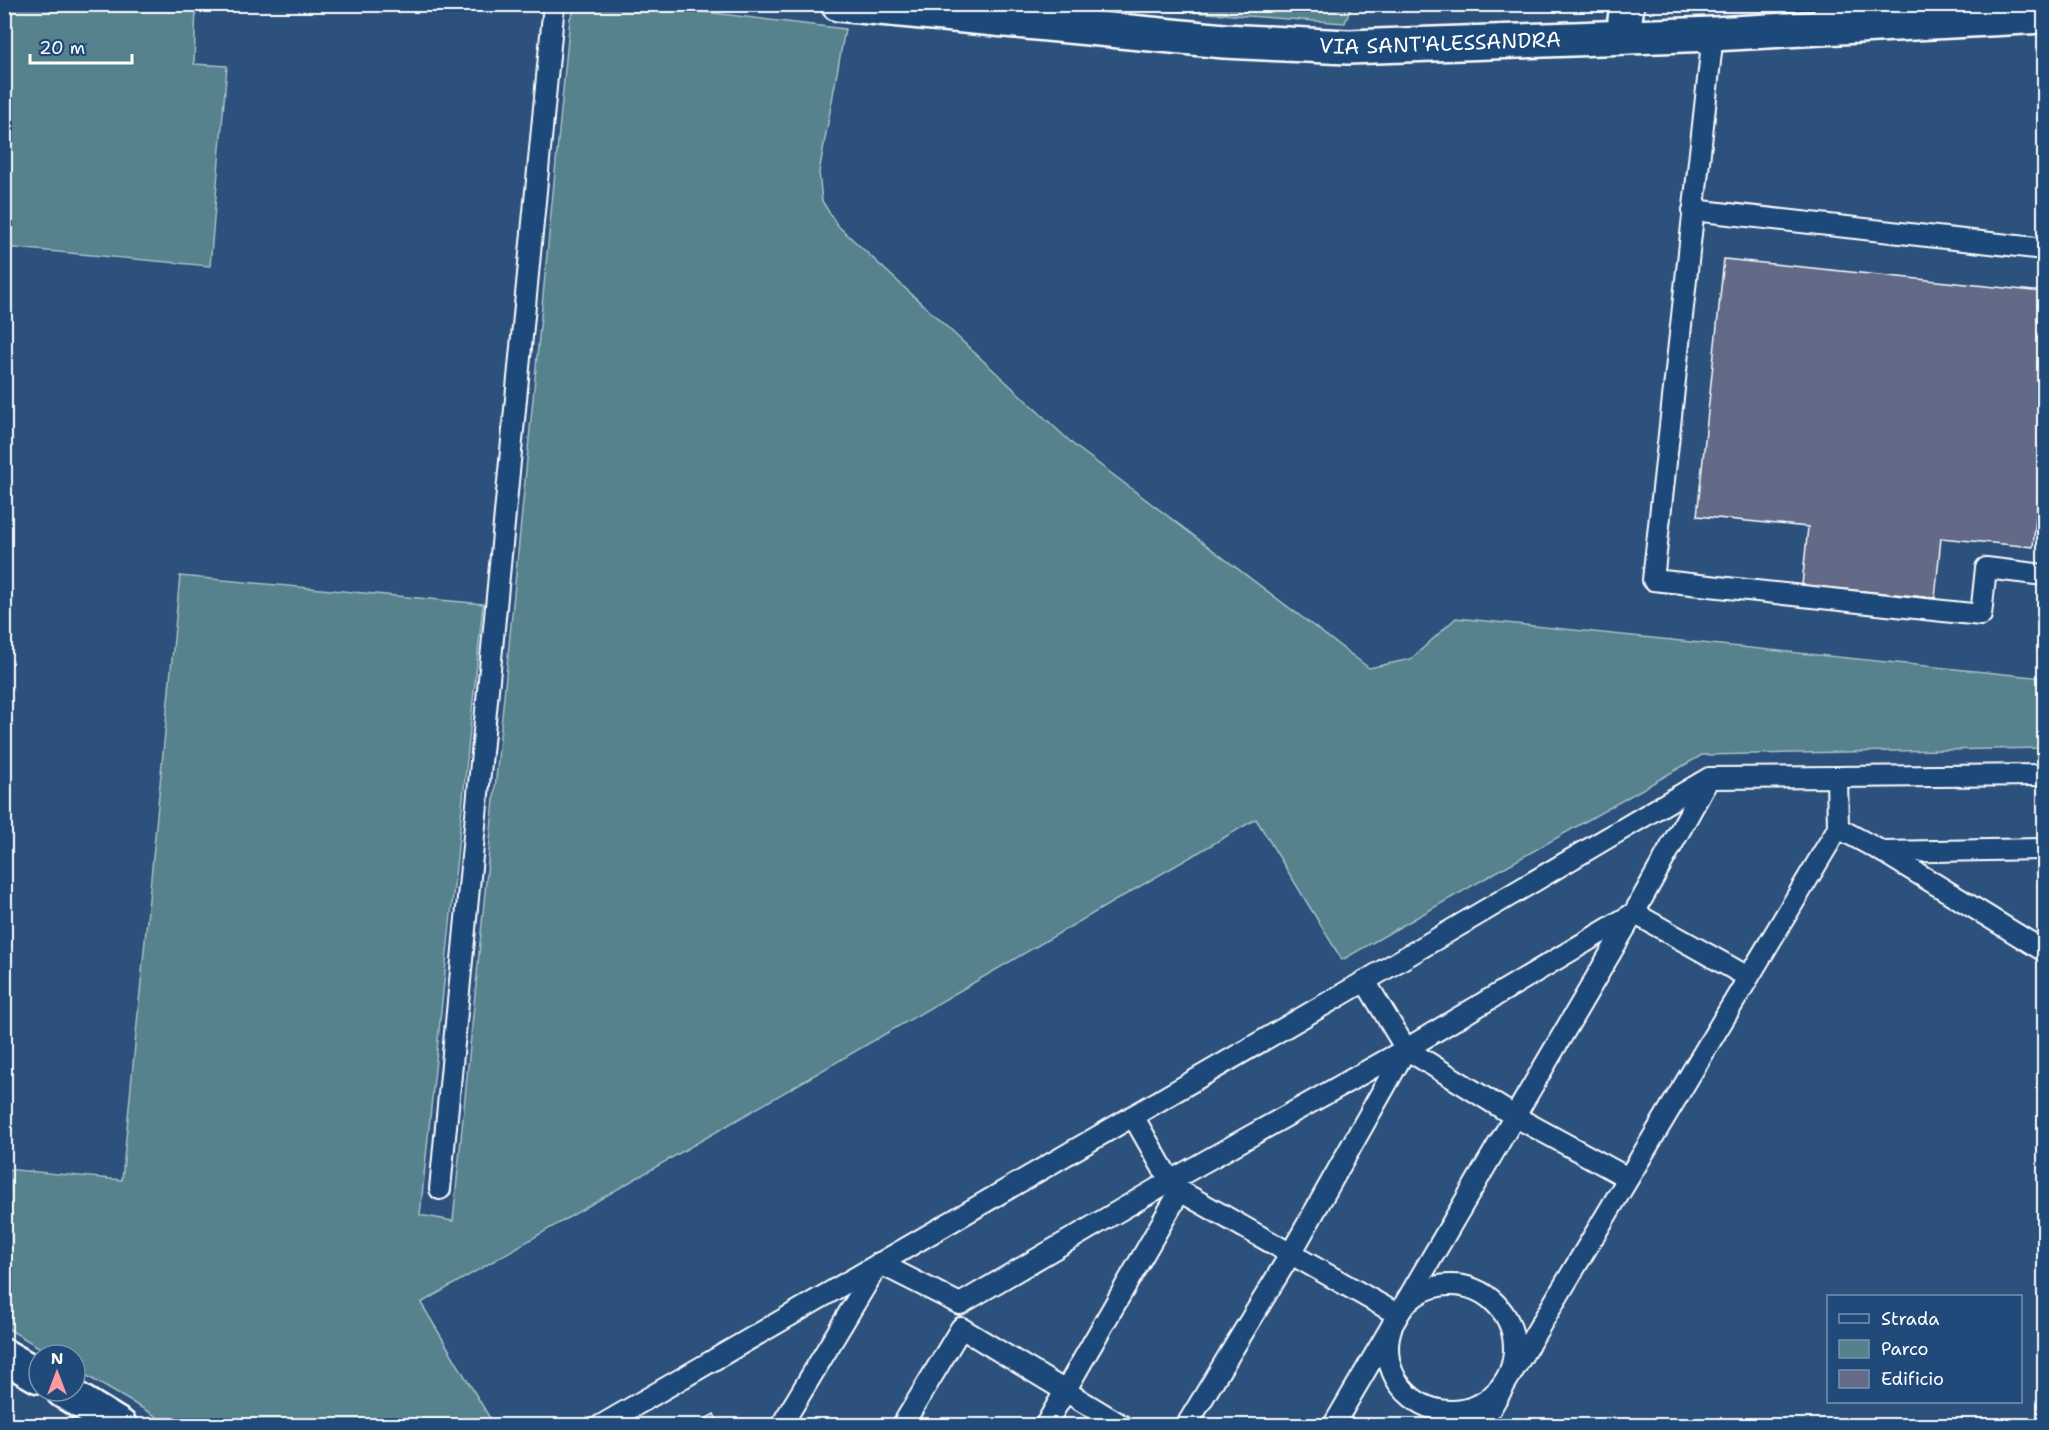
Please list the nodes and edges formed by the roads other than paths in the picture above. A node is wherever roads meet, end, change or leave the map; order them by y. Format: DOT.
graph roads {
  1 [pos="554,4"];
  2 [pos="838,4"];
  3 [pos="1627,4"];
  4 [pos="1831,16"];
  5 [pos="2044,16"];
  6 [pos="1713,34"];
  7 [pos="1623,37"];
  8 [pos="1693,210"];
  9 [pos="2044,249"];
  10 [pos="2044,575"];
  11 [pos="2044,776"];
  12 [pos="1837,777"];
  13 [pos="1709,778"];
  14 [pos="1838,828"];
  15 [pos="2044,849"];
  16 [pos="1883,852"];
  17 [pos="1634,913"];
  18 [pos="2044,951"];
  19 [pos="1748,978"];
  20 [pos="1365,981"];
  21 [pos="1406,1049"];
  22 [pos="1132,1116"];
  23 [pos="1516,1117"];
  24 [pos="1628,1178"];
  25 [pos="1175,1186"];
  26 [pos="440,1189"];
  27 [pos="1290,1255"];
  28 [pos="879,1263"];
  29 [pos="960,1304"];
  30 [pos="1397,1314"];
  31 [pos="961,1328"];
  32 [pos="4,1356"];
  33 [pos="27,1370"];
  34 [pos="1500,1390"];
  35 [pos="1065,1391"];
  36 [pos="83,1403"];
  37 [pos="120,1425"];
  38 [pos="600,1425"];
  39 [pos="781,1425"];
  40 [pos="902,1425"];
  41 [pos="1045,1425"];
  42 [pos="1123,1425"];
  43 [pos="1186,1425"];
  44 [pos="1333,1425"];
  45 [pos="1480,1425"];
  1 -- 26 [label="lane"];
  2 -- 7 [label="street, VIA SANT'ALESSANDRA"];
  3 -- 7 [label="street"];
  4 -- 5 [label="street, VIA SANT'ALESSANDRA"];
  4 -- 6 [label="street, VIA SANT'ALESSANDRA"];
  6 -- 7 [label="street, VIA SANT'ALESSANDRA"];
  6 -- 8 [label="lane"];
  8 -- 9 [label="lane"];
  8 -- 10 [label="lane"];
  11 -- 12 [label="lane"];
  12 -- 13 [label="lane"];
  12 -- 14 [label="lane"];
  13 -- 17 [label="lane"];
  13 -- 20 [label="lane"];
  14 -- 16 [label="lane"];
  14 -- 19 [label="lane"];
  15 -- 16 [label="lane"];
  16 -- 18 [label="lane"];
  17 -- 19 [label="lane"];
  17 -- 21 [label="lane"];
  17 -- 23 [label="lane"];
  19 -- 24 [label="lane"];
  20 -- 21 [label="lane"];
  20 -- 22 [label="lane"];
  21 -- 23 [label="lane"];
  21 -- 25 [label="lane"];
  21 -- 27 [label="lane"];
  22 -- 25 [label="lane"];
  22 -- 28 [label="lane"];
  23 -- 24 [label="lane"];
  23 -- 30 [label="lane"];
  24 -- 34 [label="lane"];
  25 -- 27 [label="lane"];
  25 -- 29 [label="lane"];
  25 -- 35 [label="lane"];
  27 -- 30 [label="lane"];
  27 -- 43 [label="lane"];
  28 -- 29 [label="lane"];
  28 -- 38 [label="lane"];
  28 -- 39 [label="lane"];
  29 -- 31 [label="lane"];
  30 -- 34 [label="lane"];
  30 -- 34 [label="lane"];
  30 -- 44 [label="lane"];
  31 -- 35 [label="lane"];
  31 -- 40 [label="lane"];
  32 -- 33 [label="street"];
  34 -- 45 [label="lane"];
  35 -- 41 [label="lane"];
  35 -- 42 [label="lane"];
  36 -- 37 [label="street"];
}
